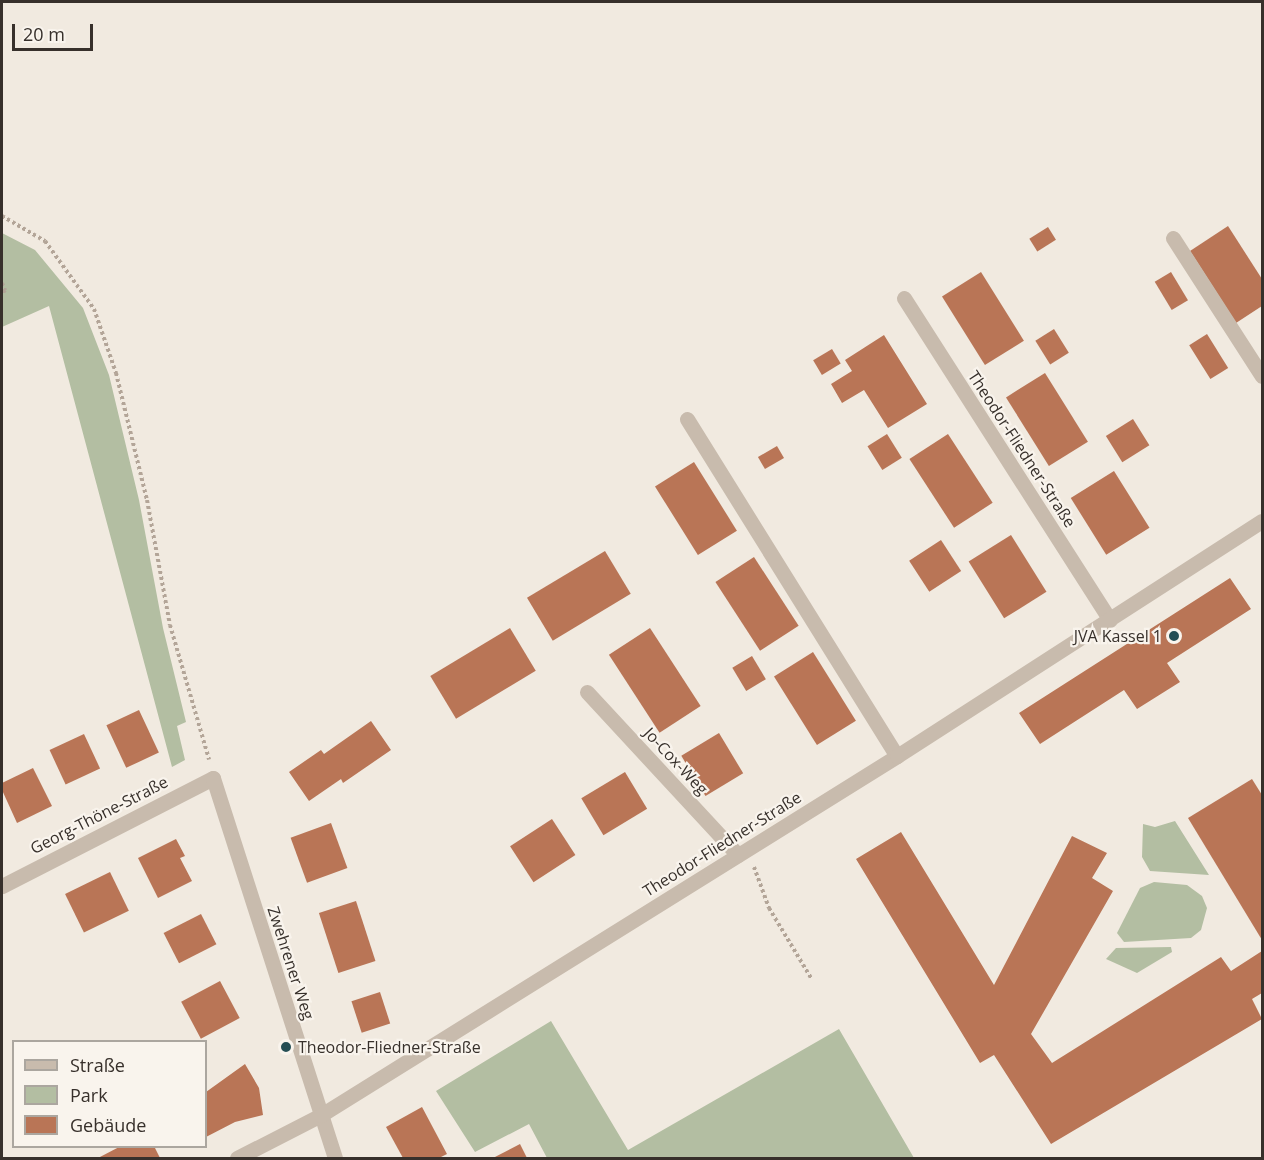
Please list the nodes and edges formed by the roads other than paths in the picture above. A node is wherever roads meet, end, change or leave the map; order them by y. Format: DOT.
graph roads {
  1 [pos="1173,238"];
  2 [pos="904,298"];
  3 [pos="1263,376"];
  4 [pos="687,419"];
  5 [pos="1263,521"];
  6 [pos="1110,620"];
  7 [pos="587,692"];
  8 [pos="897,756"];
  9 [pos="213,777"];
  10 [pos="743,852"];
  11 [pos="2,886"];
  12 [pos="321,1115"];
  13 [pos="237,1158"];
  14 [pos="335,1158"];
  1 -- 3 [label="street"];
  2 -- 6 [label="street, Theodor-Fliedner-Straße"];
  4 -- 8 [label="street"];
  5 -- 6 [label="street, Theodor-Fliedner-Straße"];
  6 -- 8 [label="street, Theodor-Fliedner-Straße"];
  7 -- 10 [label="street, Jo-Cox-Weg"];
  8 -- 10 [label="street, Theodor-Fliedner-Straße"];
  9 -- 11 [label="street, Georg-Thöne-Straße"];
  9 -- 12 [label="street, Zwehrener Weg"];
  10 -- 12 [label="street, Theodor-Fliedner-Straße"];
  12 -- 13 [label="street, Theodor-Fliedner-Straße"];
  12 -- 14 [label="street, Zwehrener Weg"];
}
